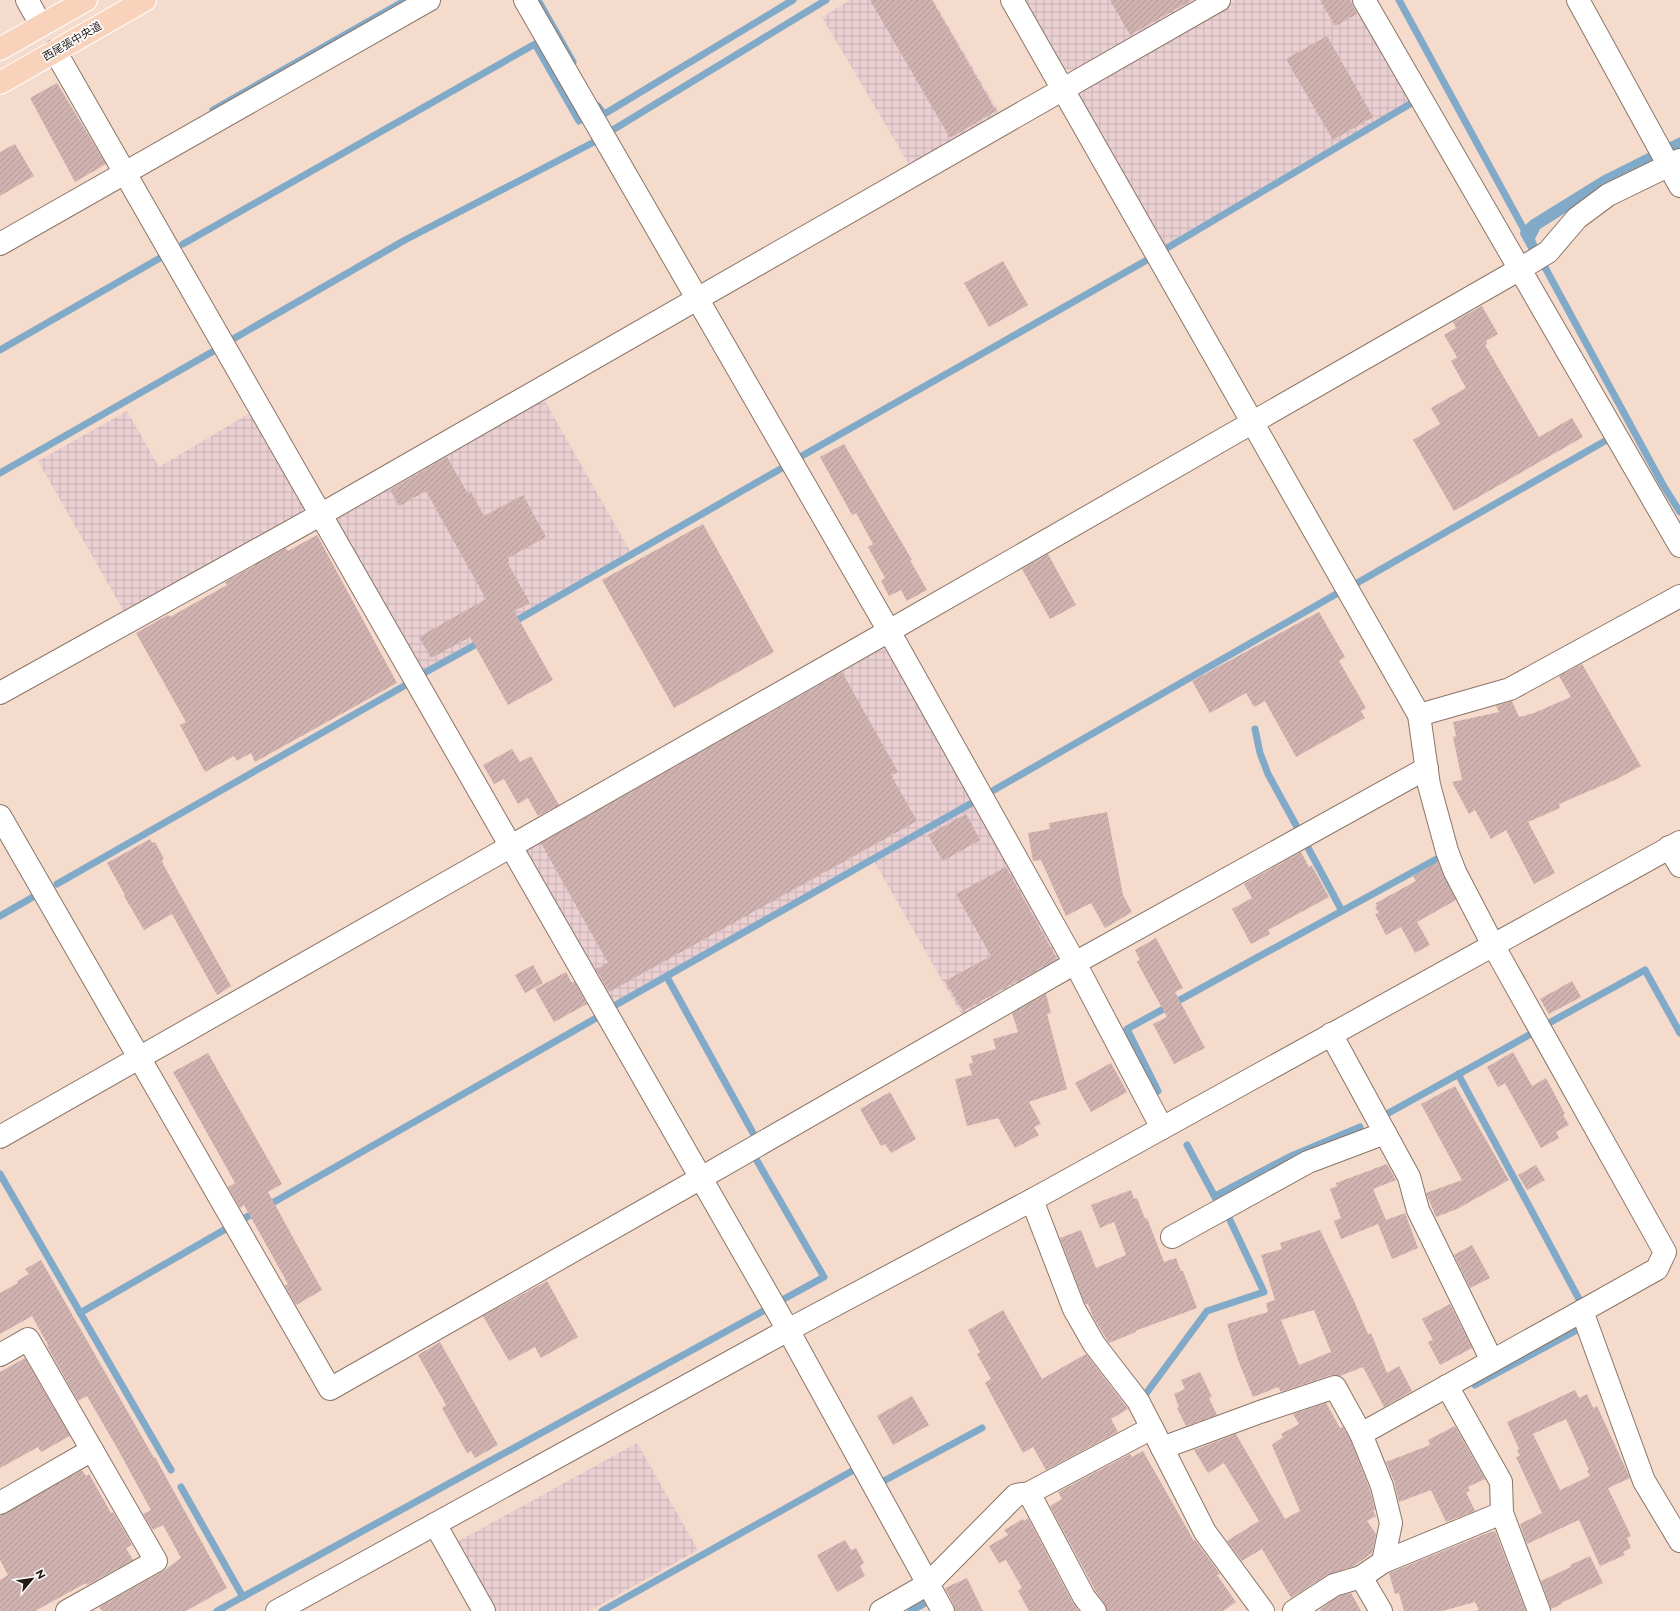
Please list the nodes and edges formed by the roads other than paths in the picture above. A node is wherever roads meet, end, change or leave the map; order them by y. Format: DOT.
graph roads {
  1 [pos="27,0"];
  2 [pos="86,0"];
  3 [pos="145,0"];
  4 [pos="429,0"];
  5 [pos="525,0"];
  6 [pos="1012,0"];
  7 [pos="1219,0"];
  8 [pos="1364,0"];
  9 [pos="1578,0"];
  10 [pos="42,25"];
  11 [pos="0,49"];
  12 [pos="55,52"];
  13 [pos="0,83"];
  14 [pos="1062,89"];
  15 [pos="1668,157"];
  16 [pos="124,173"];
  17 [pos="1680,186"];
  18 [pos="0,244"];
  19 [pos="1532,262"];
  20 [pos="697,298"];
  21 [pos="1252,423"];
  22 [pos="320,515"];
  23 [pos="1680,546"];
  24 [pos="1680,596"];
  25 [pos="889,631"];
  26 [pos="0,693"];
  27 [pos="1419,715"];
  28 [pos="1427,768"];
  29 [pos="0,816"];
  30 [pos="1675,845"];
  31 [pos="510,846"];
  32 [pos="1680,866"];
  33 [pos="1493,945"];
  34 [pos="1075,963"];
  35 [pos="1331,1034"];
  36 [pos="139,1057"];
  37 [pos="1162,1128"];
  38 [pos="1385,1133"];
  39 [pos="0,1137"];
  40 [pos="701,1178"];
  41 [pos="1032,1200"];
  42 [pos="1172,1238"];
  43 [pos="1582,1311"];
  44 [pos="788,1330"];
  45 [pos="0,1355"];
  46 [pos="1492,1361"];
  47 [pos="1447,1386"];
  48 [pos="1152,1428"];
  49 [pos="1361,1434"];
  50 [pos="1162,1448"];
  51 [pos="92,1450"];
  52 [pos="1029,1493"];
  53 [pos="0,1503"];
  54 [pos="1502,1513"];
  55 [pos="435,1524"];
  56 [pos="1680,1541"];
  57 [pos="1383,1562"];
  58 [pos="1361,1577"];
  59 [pos="928,1584"];
  60 [pos="68,1611"];
  61 [pos="277,1611"];
  62 [pos="484,1611"];
  63 [pos="882,1611"];
  64 [pos="943,1611"];
  65 [pos="1095,1611"];
  66 [pos="1263,1611"];
  67 [pos="1294,1611"];
  68 [pos="1380,1611"];
  69 [pos="1539,1611"];
  1 -- 10 [label="street"];
  2 -- 10 [label="main road"];
  3 -- 12 [label="main road, 西尾張中央道"];
  4 -- 16 [label="street"];
  5 -- 20 [label="street"];
  6 -- 14 [label="street"];
  7 -- 14 [label="street"];
  8 -- 19 [label="street"];
  9 -- 15 [label="street"];
  10 -- 11 [label="main road"];
  12 -- 13 [label="main road, 西尾張中央道"];
  12 -- 16 [label="street"];
  14 -- 20 [label="street"];
  14 -- 21 [label="street"];
  15 -- 17 [label="street"];
  15 -- 19 [label="street"];
  16 -- 18 [label="street"];
  16 -- 22 [label="street"];
  19 -- 21 [label="street"];
  19 -- 23 [label="street"];
  20 -- 22 [label="street"];
  20 -- 25 [label="street"];
  21 -- 25 [label="street"];
  21 -- 27 [label="street"];
  22 -- 26 [label="street"];
  22 -- 31 [label="street"];
  24 -- 27 [label="street"];
  25 -- 31 [label="street"];
  25 -- 34 [label="street"];
  27 -- 28 [label="street"];
  28 -- 33 [label="street"];
  28 -- 34 [label="street"];
  29 -- 36 [label="street"];
  30 -- 32 [label="street"];
  30 -- 33 [label="street"];
  31 -- 36 [label="street"];
  31 -- 40 [label="street"];
  33 -- 35 [label="street"];
  33 -- 43 [label="street"];
  34 -- 37 [label="street"];
  34 -- 40 [label="street"];
  35 -- 37 [label="street"];
  35 -- 38 [label="street"];
  36 -- 39 [label="street"];
  36 -- 40 [label="street"];
  37 -- 41 [label="street"];
  38 -- 42 [label="street"];
  38 -- 46 [label="street"];
  40 -- 44 [label="street"];
  41 -- 44 [label="street"];
  41 -- 48 [label="street"];
  43 -- 46 [label="street"];
  43 -- 56 [label="street"];
  44 -- 55 [label="street"];
  44 -- 59 [label="street"];
  45 -- 51 [label="street"];
  46 -- 47 [label="street"];
  47 -- 49 [label="street"];
  47 -- 54 [label="street"];
  48 -- 50 [label="street"];
  48 -- 52 [label="street"];
  49 -- 50 [label="street"];
  49 -- 57 [label="street"];
  50 -- 66 [label="street"];
  51 -- 53 [label="street"];
  51 -- 60 [label="street"];
  52 -- 59 [label="street"];
  52 -- 65 [label="street"];
  54 -- 57 [label="street"];
  54 -- 69 [label="street"];
  55 -- 61 [label="street"];
  55 -- 62 [label="street"];
  57 -- 58 [label="street"];
  58 -- 67 [label="street"];
  58 -- 68 [label="street"];
  59 -- 63 [label="street"];
  59 -- 64 [label="street"];
}
